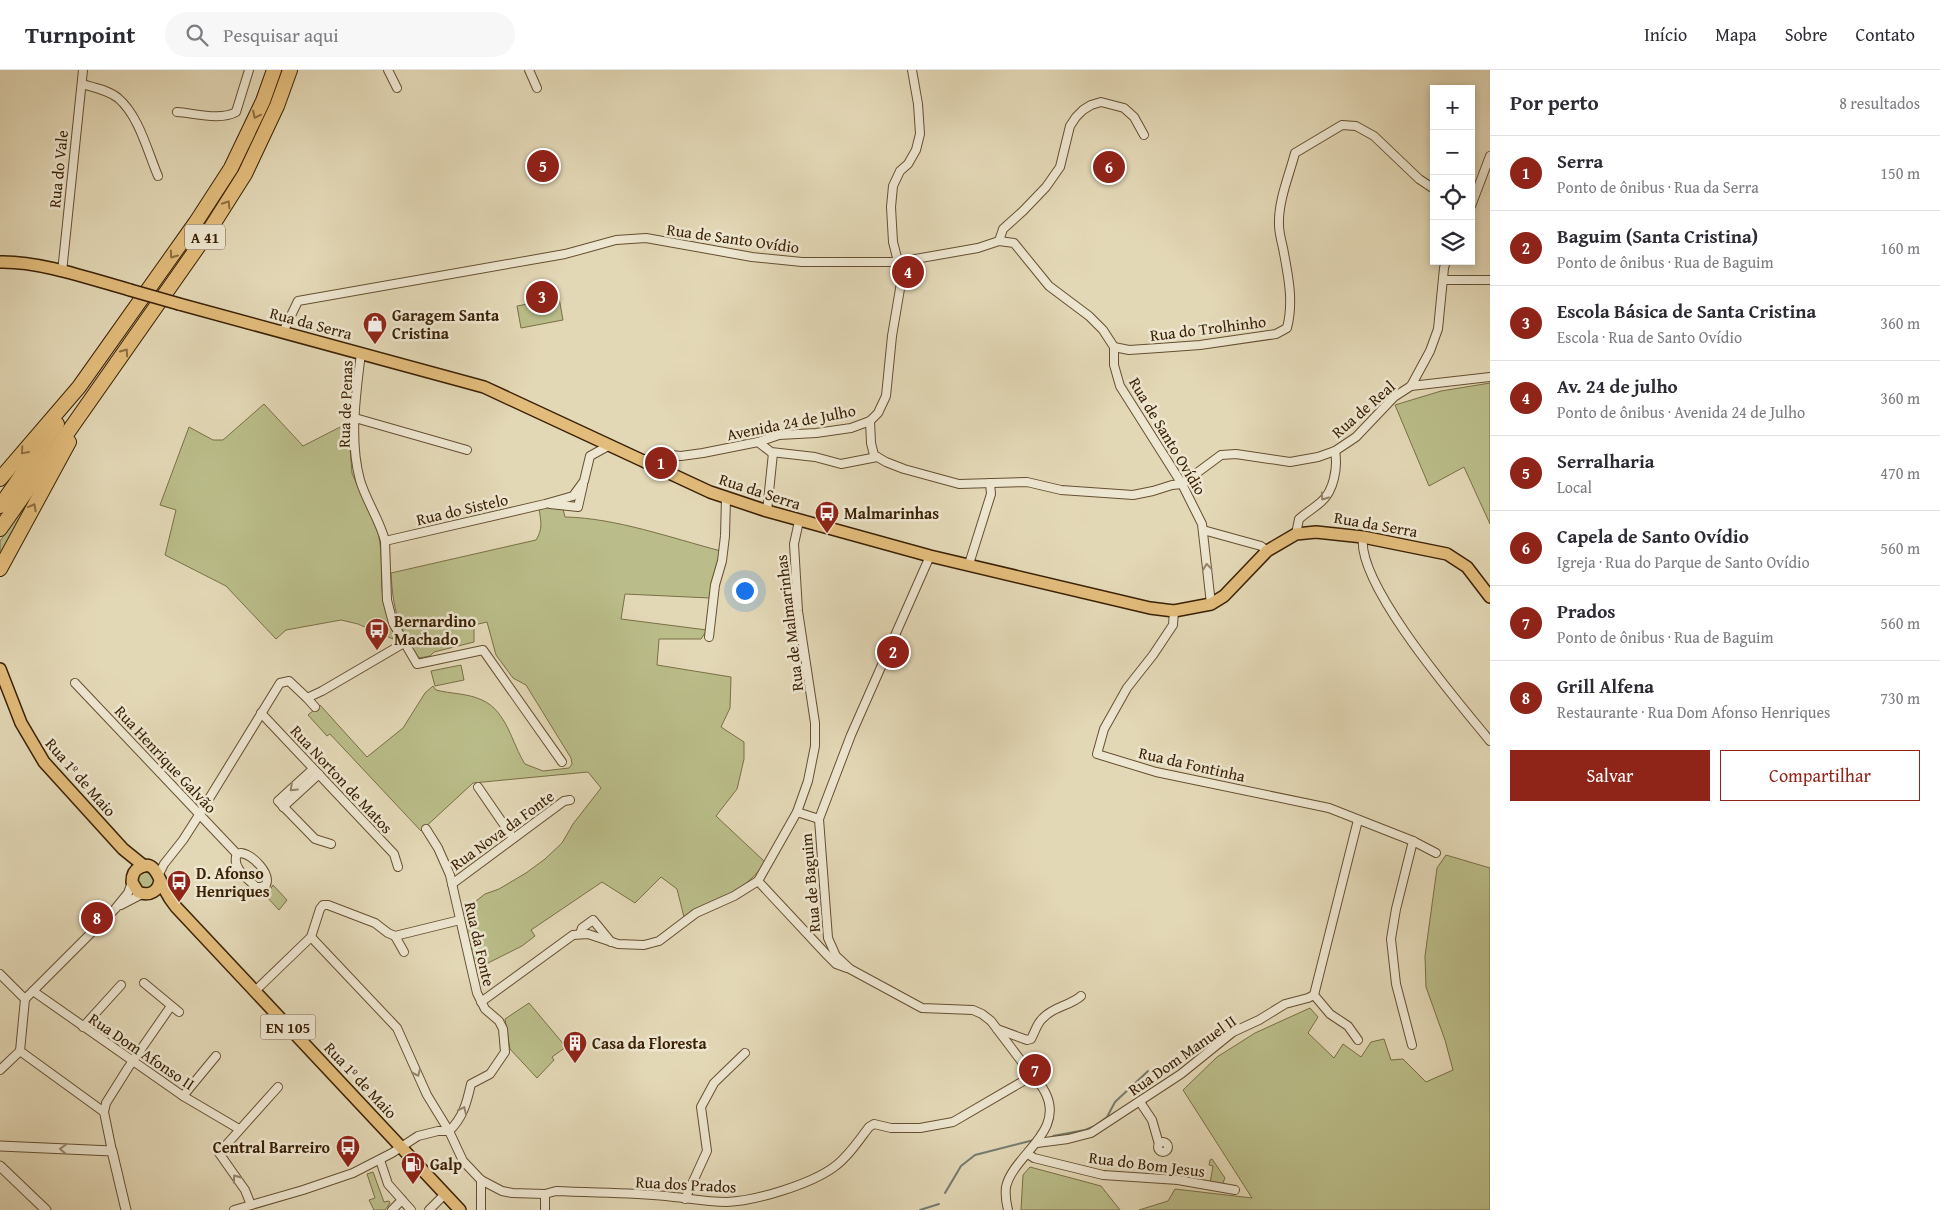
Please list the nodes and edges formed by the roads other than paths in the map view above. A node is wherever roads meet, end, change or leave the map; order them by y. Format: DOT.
graph roads {
  1 [pos="83,70"];
  2 [pos="249,70"];
  3 [pos="274,70"];
  4 [pos="290,70"];
  5 [pos="388,70"];
  6 [pos="529,70"];
  7 [pos="912,70"];
  8 [pos="82,84"];
  9 [pos="397,88"];
  10 [pos="537,88"];
  11 [pos="177,112"];
  12 [pos="1144,135"];
  13 [pos="1490,156"];
  14 [pos="158,176"];
  15 [pos="1430,186"];
  16 [pos="1475,194"];
  17 [pos="999,240"];
  18 [pos="0,262"];
  19 [pos="898,262"];
  20 [pos="1445,265"];
  21 [pos="62,272"];
  22 [pos="1443,280"];
  23 [pos="1490,280"];
  24 [pos="282,332"];
  25 [pos="1114,347"];
  26 [pos="361,353"];
  27 [pos="1490,376"];
  28 [pos="1411,386"];
  29 [pos="79,387"];
  30 [pos="97,392"];
  31 [pos="355,418"];
  32 [pos="870,421"];
  33 [pos="758,442"];
  34 [pos="610,445"];
  35 [pos="467,450"];
  36 [pos="1335,451"];
  37 [pos="773,453"];
  38 [pos="877,457"];
  39 [pos="642,460"];
  40 [pos="0,479"];
  41 [pos="584,481"];
  42 [pos="990,483"];
  43 [pos="1182,484"];
  44 [pos="726,498"];
  45 [pos="545,504"];
  46 [pos="0,506"];
  47 [pos="767,511"];
  48 [pos="799,521"];
  49 [pos="0,528"];
  50 [pos="1203,530"];
  51 [pos="1296,534"];
  52 [pos="1363,537"];
  53 [pos="385,541"];
  54 [pos="1267,551"];
  55 [pos="930,556"];
  56 [pos="969,564"];
  57 [pos="0,569"];
  58 [pos="1490,597"];
  59 [pos="1211,604"];
  60 [pos="1174,610"];
  61 [pos="709,637"];
  62 [pos="404,643"];
  63 [pos="0,669"];
  64 [pos="75,683"];
  65 [pos="0,686"];
  66 [pos="307,698"];
  67 [pos="315,707"];
  68 [pos="261,713"];
  69 [pos="1490,741"];
  70 [pos="562,762"];
  71 [pos="316,772"];
  72 [pos="478,787"];
  73 [pos="570,800"];
  74 [pos="797,812"];
  75 [pos="199,815"];
  76 [pos="818,819"];
  77 [pos="1358,820"];
  78 [pos="426,829"];
  79 [pos="513,838"];
  80 [pos="1414,841"];
  81 [pos="331,844"];
  82 [pos="174,851"];
  83 [pos="1436,853"];
  84 [pos="237,854"];
  85 [pos="146,866"];
  86 [pos="398,867"];
  87 [pos="159,876"];
  88 [pos="132,879"];
  89 [pos="758,881"];
  90 [pos="452,884"];
  91 [pos="145,894"];
  92 [pos="176,907"];
  93 [pos="115,909"];
  94 [pos="460,920"];
  95 [pos="580,934"];
  96 [pos="395,936"];
  97 [pos="311,937"];
  98 [pos="611,943"];
  99 [pos="404,952"];
  100 [pos="850,969"];
  101 [pos="0,974"];
  102 [pos="144,983"];
  103 [pos="121,985"];
  104 [pos="33,991"];
  105 [pos="255,992"];
  106 [pos="1314,995"];
  107 [pos="1081,996"];
  108 [pos="25,999"];
  109 [pos="481,1002"];
  110 [pos="171,1006"];
  111 [pos="179,1012"];
  112 [pos="83,1027"];
  113 [pos="996,1029"];
  114 [pos="1358,1040"];
  115 [pos="1412,1045"];
  116 [pos="20,1051"];
  117 [pos="745,1052"];
  118 [pos="216,1056"];
  119 [pos="133,1062"];
  120 [pos="0,1070"];
  121 [pos="1032,1076"];
  122 [pos="278,1087"];
  123 [pos="183,1096"];
  124 [pos="1140,1102"];
  125 [pos="104,1112"];
  126 [pos="239,1129"];
  127 [pos="449,1131"];
  128 [pos="1037,1143"];
  129 [pos="1159,1144"];
  130 [pos="0,1146"];
  131 [pos="401,1147"];
  132 [pos="112,1151"];
  133 [pos="1028,1154"];
  134 [pos="380,1160"];
  135 [pos="0,1166"];
  136 [pos="481,1180"];
  137 [pos="1235,1190"];
  138 [pos="445,1194"];
  139 [pos="545,1194"];
  140 [pos="685,1199"];
  141 [pos="402,1200"];
  142 [pos="251,1205"];
  143 [pos="46,1210"];
  144 [pos="126,1210"];
  145 [pos="234,1210"];
  146 [pos="392,1210"];
  147 [pos="411,1210"];
  148 [pos="429,1210"];
  149 [pos="460,1210"];
  150 [pos="481,1210"];
  151 [pos="545,1210"];
  152 [pos="1008,1210"];
  1 -- 8 [label="street, Rua do Vale"];
  2 -- 11 [label="street"];
  3 -- 29 [label="highway, A 41, one-way"];
  30 -- 4 [label="highway, A 41, one-way"];
  5 -- 9 [label="street"];
  6 -- 10 [label="street"];
  7 -- 19 [label="street, Avenida 24 de Julho"];
  8 -- 14 [label="street"];
  8 -- 21 [label="street, Rua do Vale"];
  12 -- 17 [label="street"];
  13 -- 16 [label="street"];
  15 -- 25 [label="street, Rua do Trolhinho"];
  17 -- 19 [label="street, Rua de Santo Ovídio"];
  17 -- 25 [label="street"];
  18 -- 21 [label="main road, Rua da Serra"];
  19 -- 24 [label="street, Rua de Santo Ovídio"];
  19 -- 32 [label="street, Avenida 24 de Julho"];
  20 -- 22 [label="street, Rua de Real"];
  21 -- 24 [label="main road, Rua da Serra, bridge"];
  22 -- 23 [label="street"];
  22 -- 28 [label="street, Rua de Real"];
  24 -- 26 [label="main road, Rua da Serra"];
  25 -- 43 [label="street, Rua de Santo Ovídio"];
  26 -- 31 [label="street, Rua de Penas"];
  26 -- 34 [label="main road, Rua da Serra"];
  27 -- 28 [label="street"];
  28 -- 36 [label="street, Rua de Real"];
  29 -- 40 [label="highway, one-way"];
  29 -- 46 [label="highway, A 41"];
  30 -- 49 [label="highway, A 41"];
  57 -- 30 [label="highway, one-way"];
  31 -- 35 [label="street"];
  31 -- 53 [label="street, Rua de Penas"];
  32 -- 33 [label="street, Avenida 24 de Julho"];
  32 -- 38 [label="street"];
  33 -- 37 [label="street"];
  33 -- 39 [label="street, Avenida 24 de Julho"];
  34 -- 39 [label="main road, Rua da Serra"];
  34 -- 41 [label="street, Rua do Sistelo"];
  36 -- 43 [label="street, Rua de Real"];
  36 -- 51 [label="street, one-way"];
  37 -- 38 [label="street"];
  37 -- 47 [label="street"];
  38 -- 42 [label="street"];
  39 -- 44 [label="main road, Rua da Serra"];
  41 -- 45 [label="street, Rua do Sistelo"];
  41 -- 45 [label="street, Rua do Sistelo"];
  42 -- 43 [label="street"];
  42 -- 56 [label="street"];
  43 -- 50 [label="street, Rua de Santo Ovídio"];
  44 -- 47 [label="main road, Rua da Serra"];
  44 -- 61 [label="street"];
  45 -- 53 [label="street, Rua do Sistelo"];
  47 -- 48 [label="main road, Rua da Serra"];
  48 -- 55 [label="main road, Rua da Serra"];
  48 -- 74 [label="street, Rua de Malmarinhas"];
  50 -- 54 [label="street"];
  59 -- 50 [label="street, Rua de Santo Ovídio, one-way"];
  51 -- 52 [label="main road, Rua da Serra"];
  51 -- 54 [label="main road, Rua da Serra"];
  52 -- 58 [label="main road, Rua da Serra"];
  52 -- 69 [label="street"];
  53 -- 62 [label="street, Rua de Penas"];
  54 -- 59 [label="main road, Rua da Serra"];
  55 -- 56 [label="main road, Rua da Serra"];
  55 -- 76 [label="street, Rua de Baguim"];
  56 -- 60 [label="main road, Rua da Serra"];
  59 -- 60 [label="main road, Rua da Serra"];
  60 -- 77 [label="street, Rua da Fontinha"];
  62 -- 66 [label="street"];
  62 -- 70 [label="street, Rua de Penas"];
  63 -- 85 [label="main road, Rua 1º de Maio / EN 105"];
  64 -- 75 [label="street, Rua Henrique Galvão"];
  65 -- 88 [label="main road, Rua 1º de Maio / EN 105"];
  66 -- 67 [label="street"];
  66 -- 68 [label="street"];
  68 -- 71 [label="street, Rua Norton de Matos"];
  68 -- 75 [label="street"];
  71 -- 81 [label="street"];
  71 -- 86 [label="street, Rua Norton de Matos"];
  72 -- 79 [label="street"];
  73 -- 79 [label="street, Rua Nova da Fonte"];
  74 -- 76 [label="street"];
  74 -- 89 [label="street, Rua de Malmarinhas"];
  75 -- 82 [label="street"];
  75 -- 84 [label="street, Rua Henrique Galvão"];
  76 -- 100 [label="street, Rua de Baguim"];
  77 -- 80 [label="street, Rua da Fontinha"];
  77 -- 106 [label="street"];
  78 -- 90 [label="street, Rua da Fonte"];
  79 -- 90 [label="street, Rua Nova da Fonte"];
  80 -- 83 [label="street, Rua da Fontinha"];
  80 -- 115 [label="street"];
  82 -- 85 [label="street"];
  82 -- 87 [label="street"];
  84 -- 84 [label="street"];
  85 -- 87 [label="main road, EN 105"];
  85 -- 88 [label="main road"];
  87 -- 91 [label="main road"];
  87 -- 92 [label="main road, Rua 1º de Maio / EN 105"];
  88 -- 91 [label="main road, EN 105"];
  88 -- 93 [label="street"];
  89 -- 98 [label="street"];
  89 -- 100 [label="street"];
  90 -- 94 [label="street, Rua da Fonte"];
  91 -- 92 [label="main road, Rua 1º de Maio / EN 105"];
  91 -- 93 [label="street"];
  92 -- 105 [label="main road, Rua 1º de Maio / EN 105"];
  93 -- 104 [label="street"];
  94 -- 96 [label="street"];
  94 -- 109 [label="street, Rua da Fonte"];
  95 -- 98 [label="street"];
  95 -- 98 [label="street"];
  95 -- 109 [label="street"];
  96 -- 97 [label="street"];
  96 -- 99 [label="street"];
  97 -- 105 [label="street"];
  97 -- 127 [label="street, Rua dos Prados, one-way"];
  100 -- 113 [label="street, Rua de Baguim"];
  101 -- 108 [label="street"];
  102 -- 110 [label="street"];
  103 -- 112 [label="street"];
  104 -- 108 [label="street"];
  104 -- 112 [label="street, Rua Dom Afonso II"];
  105 -- 131 [label="main road, Rua 1º de Maio / EN 105"];
  106 -- 114 [label="street"];
  106 -- 124 [label="street, Rua Dom Manuel II"];
  107 -- 113 [label="street"];
  108 -- 116 [label="street"];
  127 -- 109 [label="street, Rua da Fonte, one-way"];
  110 -- 111 [label="street"];
  110 -- 119 [label="street"];
  112 -- 119 [label="street, Rua Dom Afonso II"];
  113 -- 121 [label="street, Rua de Baguim"];
  116 -- 120 [label="street"];
  116 -- 125 [label="street"];
  117 -- 140 [label="street"];
  118 -- 123 [label="street"];
  119 -- 123 [label="street, Rua Dom Afonso II"];
  119 -- 125 [label="street"];
  121 -- 128 [label="street, Rua de Baguim"];
  121 -- 140 [label="street, Rua dos Prados"];
  122 -- 126 [label="street"];
  123 -- 126 [label="street, Rua Dom Afonso II"];
  124 -- 128 [label="street, Rua Dom Manuel II"];
  124 -- 129 [label="street"];
  125 -- 132 [label="street"];
  142 -- 126 [label="street, one-way"];
  127 -- 131 [label="street"];
  127 -- 136 [label="street, Rua dos Prados"];
  128 -- 133 [label="street, Rua de Baguim"];
  132 -- 130 [label="street, one-way"];
  131 -- 134 [label="street"];
  131 -- 138 [label="main road, Rua 1º de Maio / EN 105"];
  132 -- 144 [label="street"];
  133 -- 137 [label="street, Rua do Bom Jesus"];
  133 -- 152 [label="street, Rua de Baguim"];
  134 -- 141 [label="street"];
  134 -- 142 [label="street"];
  135 -- 143 [label="street"];
  136 -- 139 [label="street, Rua dos Prados"];
  136 -- 150 [label="street"];
  138 -- 148 [label="street"];
  138 -- 149 [label="main road, Rua 1º de Maio / EN 105"];
  139 -- 140 [label="street, Rua dos Prados"];
  139 -- 151 [label="street"];
  141 -- 146 [label="street"];
  141 -- 147 [label="street"];
  142 -- 145 [label="street"];
}
